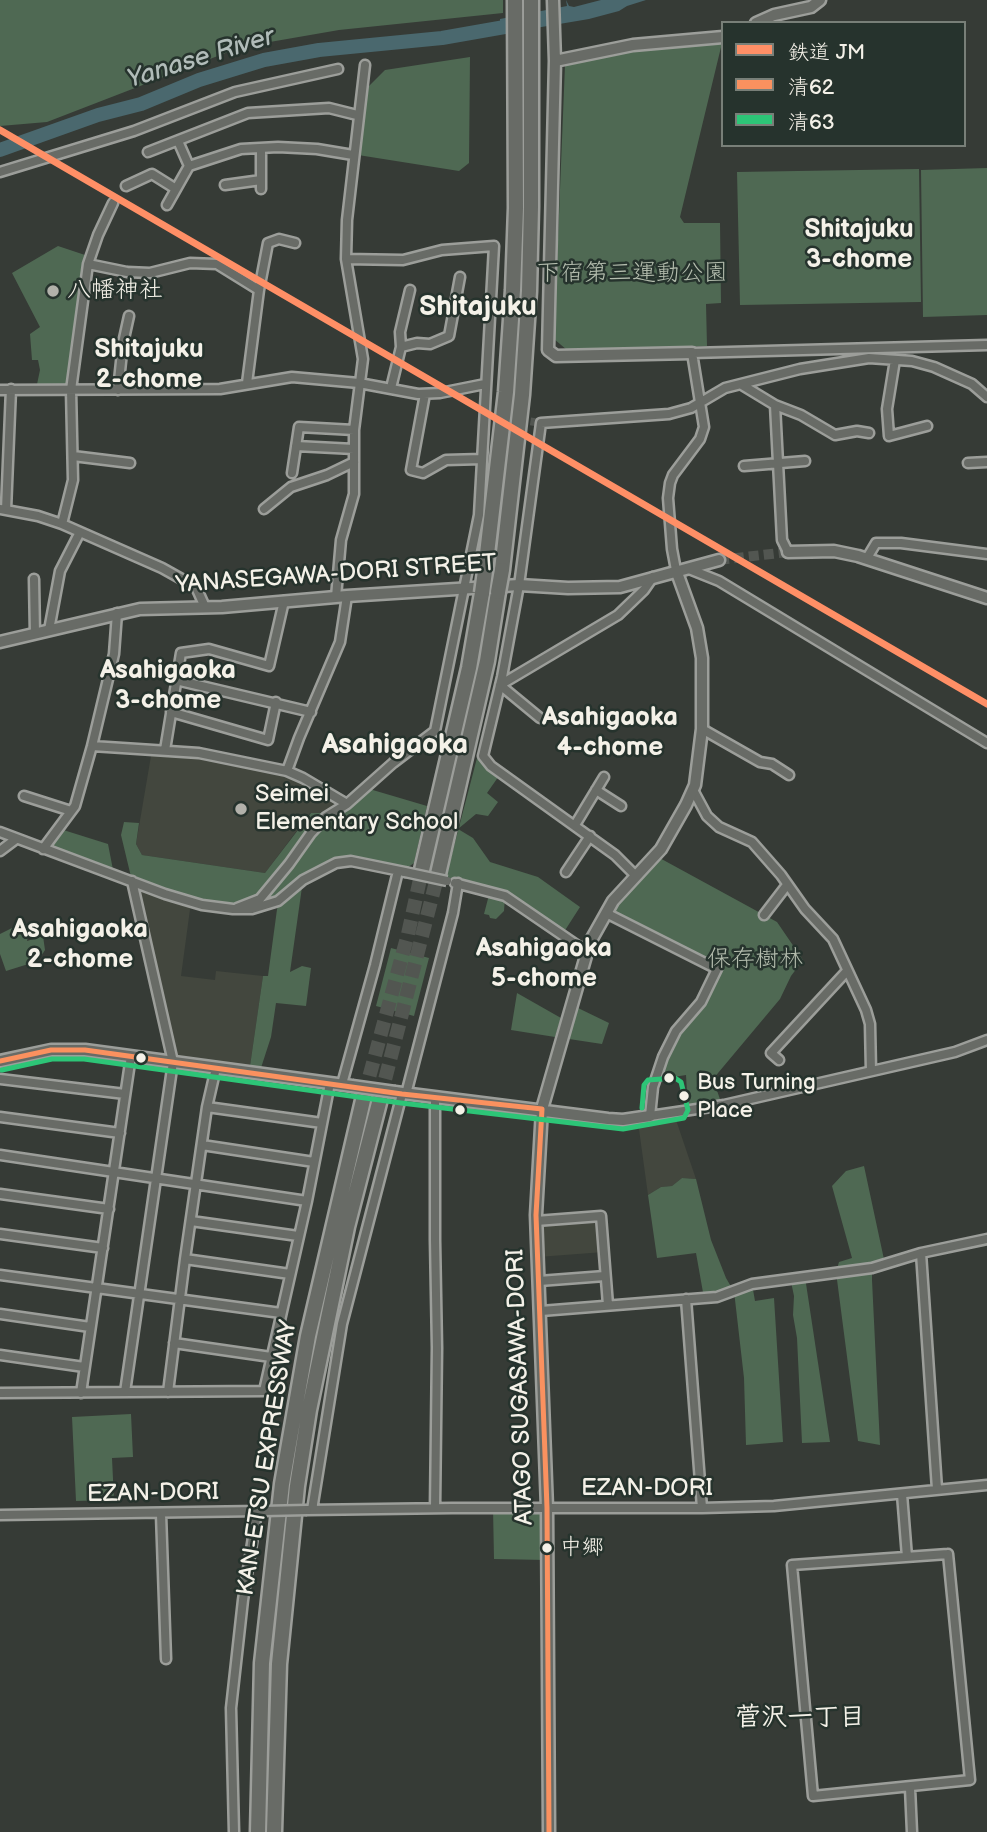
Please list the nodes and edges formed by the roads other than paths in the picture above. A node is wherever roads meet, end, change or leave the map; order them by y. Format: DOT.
graph roads {
  1 [pos="515,0"];
  2 [pos="531,0"];
  3 [pos="553,0"];
  4 [pos="820,0"];
  5 [pos="760,21"];
  6 [pos="721,37"];
  7 [pos="555,61"];
  8 [pos="365,65"];
  9 [pos="338,69"];
  10 [pos="357,115"];
  11 [pos="178,141"];
  12 [pos="261,148"];
  13 [pos="148,152"];
  14 [pos="354,155"];
  15 [pos="189,166"];
  16 [pos="0,172"];
  17 [pos="225,185"];
  18 [pos="126,186"];
  19 [pos="176,189"];
  20 [pos="113,203"];
  21 [pos="167,205"];
  22 [pos="295,243"];
  23 [pos="346,259"];
  24 [pos="88,264"];
  25 [pos="460,277"];
  26 [pos="259,290"];
  27 [pos="410,290"];
  28 [pos="129,316"];
  29 [pos="987,345"];
  30 [pos="401,347"];
  31 [pos="868,347"];
  32 [pos="692,353"];
  33 [pos="869,358"];
  34 [pos="895,360"];
  35 [pos="247,383"];
  36 [pos="359,383"];
  37 [pos="485,384"];
  38 [pos="741,385"];
  39 [pos="391,388"];
  40 [pos="11,389"];
  41 [pos="0,390"];
  42 [pos="71,390"];
  43 [pos="118,390"];
  44 [pos="425,394"];
  45 [pos="987,397"];
  46 [pos="700,401"];
  47 [pos="775,405"];
  48 [pos="927,426"];
  49 [pos="354,430"];
  50 [pos="869,433"];
  51 [pos="296,446"];
  52 [pos="354,449"];
  53 [pos="73,456"];
  54 [pos="482,459"];
  55 [pos="805,461"];
  56 [pos="354,462"];
  57 [pos="987,462"];
  58 [pos="130,463"];
  59 [pos="777,463"];
  60 [pos="968,463"];
  61 [pos="744,466"];
  62 [pos="292,473"];
  63 [pos="3,509"];
  64 [pos="264,509"];
  65 [pos="62,524"];
  66 [pos="80,532"];
  67 [pos="788,552"];
  68 [pos="987,554"];
  69 [pos="867,558"];
  70 [pos="719,560"];
  71 [pos="689,569"];
  72 [pos="676,570"];
  73 [pos="653,577"];
  74 [pos="34,579"];
  75 [pos="519,585"];
  76 [pos="464,589"];
  77 [pos="347,596"];
  78 [pos="336,597"];
  79 [pos="987,598"];
  80 [pos="285,601"];
  81 [pos="205,607"];
  82 [pos="117,613"];
  83 [pos="49,630"];
  84 [pos="35,634"];
  85 [pos="0,642"];
  86 [pos="176,680"];
  87 [pos="500,685"];
  88 [pos="275,702"];
  89 [pos="170,712"];
  90 [pos="311,712"];
  91 [pos="540,718"];
  92 [pos="702,729"];
  93 [pos="987,743"];
  94 [pos="92,746"];
  95 [pos="165,750"];
  96 [pos="287,771"];
  97 [pos="789,775"];
  98 [pos="604,777"];
  99 [pos="596,790"];
  100 [pos="693,790"];
  101 [pos="23,796"];
  102 [pos="347,804"];
  103 [pos="621,806"];
  104 [pos="71,811"];
  105 [pos="575,825"];
  106 [pos="0,832"];
  107 [pos="590,836"];
  108 [pos="16,839"];
  109 [pos="43,849"];
  110 [pos="0,851"];
  111 [pos="422,870"];
  112 [pos="402,871"];
  113 [pos="566,872"];
  114 [pos="636,876"];
  115 [pos="442,877"];
  116 [pos="132,881"];
  117 [pos="458,883"];
  118 [pos="787,885"];
  119 [pos="233,909"];
  120 [pos="606,913"];
  121 [pos="764,915"];
  122 [pos="587,952"];
  123 [pos="847,971"];
  124 [pos="987,1040"];
  125 [pos="131,1056"];
  126 [pos="0,1060"];
  127 [pos="779,1060"];
  128 [pos="173,1062"];
  129 [pos="216,1068"];
  130 [pos="871,1071"];
  131 [pos="0,1079"];
  132 [pos="330,1083"];
  133 [pos="347,1085"];
  134 [pos="401,1093"];
  135 [pos="125,1094"];
  136 [pos="364,1096"];
  137 [pos="435,1097"];
  138 [pos="380,1099"];
  139 [pos="207,1107"];
  140 [pos="542,1110"];
  141 [pos="0,1116"];
  142 [pos="650,1116"];
  143 [pos="322,1123"];
  144 [pos="120,1133"];
  145 [pos="202,1145"];
  146 [pos="0,1155"];
  147 [pos="314,1162"];
  148 [pos="114,1173"];
  149 [pos="157,1179"];
  150 [pos="196,1184"];
  151 [pos="0,1194"];
  152 [pos="307,1201"];
  153 [pos="109,1209"];
  154 [pos="191,1221"];
  155 [pos="536,1221"];
  156 [pos="0,1234"];
  157 [pos="298,1236"];
  158 [pos="987,1239"];
  159 [pos="103,1248"];
  160 [pos="921,1253"];
  161 [pos="185,1259"];
  162 [pos="290,1274"];
  163 [pos="0,1275"];
  164 [pos="605,1276"];
  165 [pos="539,1281"];
  166 [pos="96,1287"];
  167 [pos="138,1294"];
  168 [pos="179,1298"];
  169 [pos="686,1299"];
  170 [pos="608,1305"];
  171 [pos="541,1311"];
  172 [pos="281,1313"];
  173 [pos="0,1314"];
  174 [pos="90,1327"];
  175 [pos="174,1343"];
  176 [pos="0,1355"];
  177 [pos="271,1357"];
  178 [pos="85,1367"];
  179 [pos="125,1392"];
  180 [pos="168,1392"];
  181 [pos="0,1393"];
  182 [pos="81,1393"];
  183 [pos="987,1485"];
  184 [pos="937,1489"];
  185 [pos="902,1494"];
  186 [pos="435,1508"];
  187 [pos="547,1508"];
  188 [pos="702,1508"];
  189 [pos="310,1510"];
  190 [pos="260,1511"];
  191 [pos="161,1514"];
  192 [pos="0,1515"];
  193 [pos="907,1557"];
  194 [pos="166,1659"];
  195 [pos="910,1788"];
  196 [pos="234,1832"];
  197 [pos="258,1832"];
  198 [pos="274,1832"];
  199 [pos="549,1832"];
  200 [pos="912,1832"];
  1 -- 111 [label="highway, bridge"];
  2 -- 115 [label="highway, bridge"];
  3 -- 7 [label="street"];
  4 -- 5 [label="street"];
  6 -- 7 [label="street"];
  7 -- 32 [label="street"];
  8 -- 10 [label="street"];
  9 -- 16 [label="street"];
  10 -- 11 [label="street"];
  10 -- 14 [label="street"];
  11 -- 13 [label="street"];
  11 -- 15 [label="street"];
  12 -- 14 [label="street"];
  12 -- 15 [label="street"];
  12 -- 17 [label="street"];
  14 -- 23 [label="street"];
  15 -- 19 [label="street"];
  18 -- 19 [label="street"];
  19 -- 21 [label="street"];
  20 -- 24 [label="street"];
  22 -- 26 [label="street"];
  23 -- 36 [label="street"];
  23 -- 37 [label="street"];
  24 -- 26 [label="street"];
  24 -- 42 [label="street"];
  25 -- 30 [label="street"];
  26 -- 35 [label="street"];
  27 -- 30 [label="street"];
  28 -- 43 [label="street"];
  29 -- 31 [label="street"];
  30 -- 39 [label="street"];
  31 -- 32 [label="street"];
  31 -- 33 [label="street"];
  32 -- 46 [label="street"];
  33 -- 34 [label="street"];
  33 -- 38 [label="street"];
  34 -- 45 [label="street"];
  34 -- 48 [label="street"];
  35 -- 36 [label="street"];
  35 -- 43 [label="street"];
  36 -- 39 [label="street"];
  36 -- 49 [label="street"];
  37 -- 44 [label="street"];
  37 -- 54 [label="street"];
  38 -- 46 [label="street"];
  38 -- 47 [label="street"];
  39 -- 44 [label="street"];
  40 -- 41 [label="street"];
  40 -- 42 [label="street"];
  40 -- 63 [label="street"];
  42 -- 43 [label="street"];
  42 -- 53 [label="street"];
  44 -- 54 [label="street"];
  46 -- 72 [label="street"];
  46 -- 75 [label="street"];
  47 -- 50 [label="street"];
  47 -- 59 [label="street"];
  49 -- 51 [label="street"];
  49 -- 52 [label="street"];
  51 -- 52 [label="street"];
  51 -- 62 [label="street"];
  52 -- 56 [label="street"];
  53 -- 58 [label="street"];
  53 -- 65 [label="street"];
  54 -- 76 [label="street"];
  55 -- 59 [label="street"];
  56 -- 64 [label="street"];
  56 -- 78 [label="street"];
  57 -- 60 [label="street"];
  59 -- 61 [label="street"];
  59 -- 67 [label="street"];
  63 -- 65 [label="street"];
  65 -- 66 [label="street"];
  66 -- 81 [label="street"];
  66 -- 83 [label="street"];
  67 -- 69 [label="street"];
  68 -- 69 [label="street"];
  69 -- 79 [label="street"];
  70 -- 71 [label="street, YANASEGAWA-DORI STREET"];
  71 -- 72 [label="street, YANASEGAWA-DORI STREET"];
  71 -- 93 [label="street"];
  72 -- 73 [label="street, YANASEGAWA-DORI STREET"];
  72 -- 92 [label="street, ATAGO SUGASAWA-DORI"];
  73 -- 75 [label="street, YANASEGAWA-DORI STREET"];
  73 -- 87 [label="street"];
  74 -- 84 [label="street"];
  75 -- 76 [label="street, YANASEGAWA-DORI STREET"];
  75 -- 87 [label="street"];
  76 -- 77 [label="street, YANASEGAWA-DORI STREET"];
  76 -- 102 [label="street"];
  77 -- 78 [label="street, YANASEGAWA-DORI STREET"];
  77 -- 90 [label="street"];
  78 -- 80 [label="street, YANASEGAWA-DORI STREET"];
  80 -- 81 [label="street, YANASEGAWA-DORI STREET"];
  80 -- 86 [label="street"];
  81 -- 82 [label="street, YANASEGAWA-DORI STREET"];
  82 -- 83 [label="street, YANASEGAWA-DORI STREET"];
  82 -- 94 [label="street"];
  83 -- 84 [label="street, YANASEGAWA-DORI STREET"];
  84 -- 85 [label="street, YANASEGAWA-DORI STREET"];
  86 -- 88 [label="street"];
  86 -- 89 [label="street"];
  87 -- 91 [label="street"];
  87 -- 105 [label="street"];
  88 -- 89 [label="street"];
  88 -- 90 [label="street"];
  89 -- 95 [label="street"];
  90 -- 96 [label="street"];
  92 -- 97 [label="street"];
  92 -- 100 [label="street, ATAGO SUGASAWA-DORI"];
  94 -- 95 [label="street"];
  94 -- 104 [label="street"];
  95 -- 96 [label="street"];
  96 -- 102 [label="street"];
  98 -- 99 [label="street"];
  99 -- 103 [label="street"];
  99 -- 105 [label="street"];
  100 -- 114 [label="street, ATAGO SUGASAWA-DORI"];
  100 -- 118 [label="street"];
  101 -- 104 [label="street"];
  102 -- 119 [label="street"];
  104 -- 109 [label="street"];
  105 -- 107 [label="street"];
  106 -- 108 [label="street"];
  107 -- 113 [label="street"];
  107 -- 114 [label="street"];
  108 -- 109 [label="street"];
  108 -- 110 [label="street"];
  109 -- 116 [label="street"];
  112 -- 115 [label="street, bridge"];
  112 -- 119 [label="street"];
  112 -- 133 [label="street"];
  114 -- 120 [label="street, ATAGO SUGASAWA-DORI"];
  115 -- 117 [label="street"];
  116 -- 119 [label="street"];
  116 -- 128 [label="street"];
  117 -- 122 [label="street"];
  117 -- 134 [label="street"];
  118 -- 121 [label="street"];
  118 -- 123 [label="street"];
  120 -- 122 [label="street, ATAGO SUGASAWA-DORI"];
  120 -- 142 [label="street"];
  122 -- 140 [label="street, ATAGO SUGASAWA-DORI"];
  123 -- 127 [label="street"];
  123 -- 130 [label="street"];
  124 -- 130 [label="street"];
  125 -- 126 [label="street"];
  125 -- 128 [label="street"];
  125 -- 135 [label="street"];
  128 -- 129 [label="street"];
  128 -- 149 [label="street"];
  129 -- 132 [label="street"];
  129 -- 139 [label="street"];
  130 -- 142 [label="street"];
  131 -- 135 [label="street"];
  132 -- 133 [label="street"];
  132 -- 143 [label="street"];
  133 -- 134 [label="street, bridge"];
  134 -- 137 [label="street"];
  134 -- 189 [label="street"];
  135 -- 144 [label="street"];
  136 -- 197 [label="highway, KAN-ETSU EXPRESSWAY"];
  137 -- 140 [label="street"];
  137 -- 186 [label="street"];
  138 -- 198 [label="highway, KAN-ETSU EXPRESSWAY"];
  139 -- 143 [label="street"];
  139 -- 145 [label="street"];
  140 -- 142 [label="street"];
  140 -- 155 [label="street, ATAGO SUGASAWA-DORI"];
  141 -- 144 [label="street"];
  143 -- 147 [label="street"];
  144 -- 148 [label="street"];
  145 -- 147 [label="street"];
  145 -- 150 [label="street"];
  146 -- 148 [label="street"];
  147 -- 152 [label="street"];
  148 -- 149 [label="street"];
  148 -- 153 [label="street"];
  149 -- 150 [label="street"];
  149 -- 167 [label="street"];
  150 -- 152 [label="street"];
  150 -- 154 [label="street"];
  151 -- 153 [label="street"];
  152 -- 157 [label="street"];
  153 -- 159 [label="street"];
  154 -- 157 [label="street"];
  154 -- 161 [label="street"];
  155 -- 164 [label="street"];
  155 -- 165 [label="street, ATAGO SUGASAWA-DORI"];
  156 -- 159 [label="street"];
  157 -- 162 [label="street"];
  158 -- 160 [label="street"];
  159 -- 166 [label="street"];
  160 -- 169 [label="street"];
  160 -- 184 [label="street"];
  161 -- 162 [label="street"];
  161 -- 168 [label="street"];
  162 -- 172 [label="street"];
  163 -- 166 [label="street"];
  164 -- 165 [label="street"];
  164 -- 170 [label="street"];
  165 -- 171 [label="street, ATAGO SUGASAWA-DORI"];
  166 -- 167 [label="street"];
  166 -- 174 [label="street"];
  167 -- 168 [label="street"];
  167 -- 179 [label="street"];
  168 -- 172 [label="street"];
  168 -- 175 [label="street"];
  169 -- 170 [label="street"];
  169 -- 188 [label="street"];
  170 -- 171 [label="street"];
  171 -- 187 [label="street, ATAGO SUGASAWA-DORI"];
  172 -- 177 [label="street"];
  173 -- 174 [label="street"];
  174 -- 178 [label="street"];
  175 -- 177 [label="street"];
  175 -- 180 [label="street"];
  176 -- 178 [label="street"];
  177 -- 180 [label="street"];
  178 -- 182 [label="street"];
  179 -- 180 [label="street"];
  179 -- 182 [label="street"];
  181 -- 182 [label="street"];
  183 -- 184 [label="street, EZAN-DORI"];
  184 -- 185 [label="street, EZAN-DORI"];
  185 -- 188 [label="street, EZAN-DORI"];
  185 -- 193 [label="street"];
  186 -- 187 [label="street, EZAN-DORI"];
  186 -- 189 [label="street, EZAN-DORI"];
  187 -- 188 [label="street, EZAN-DORI"];
  187 -- 199 [label="street, ATAGO SUGASAWA-DORI"];
  189 -- 190 [label="street, EZAN-DORI, bridge"];
  190 -- 191 [label="street, EZAN-DORI"];
  190 -- 196 [label="street"];
  191 -- 192 [label="street, EZAN-DORI"];
  191 -- 194 [label="street"];
  193 -- 195 [label="street"];
  193 -- 195 [label="street"];
  195 -- 200 [label="street"];
}
